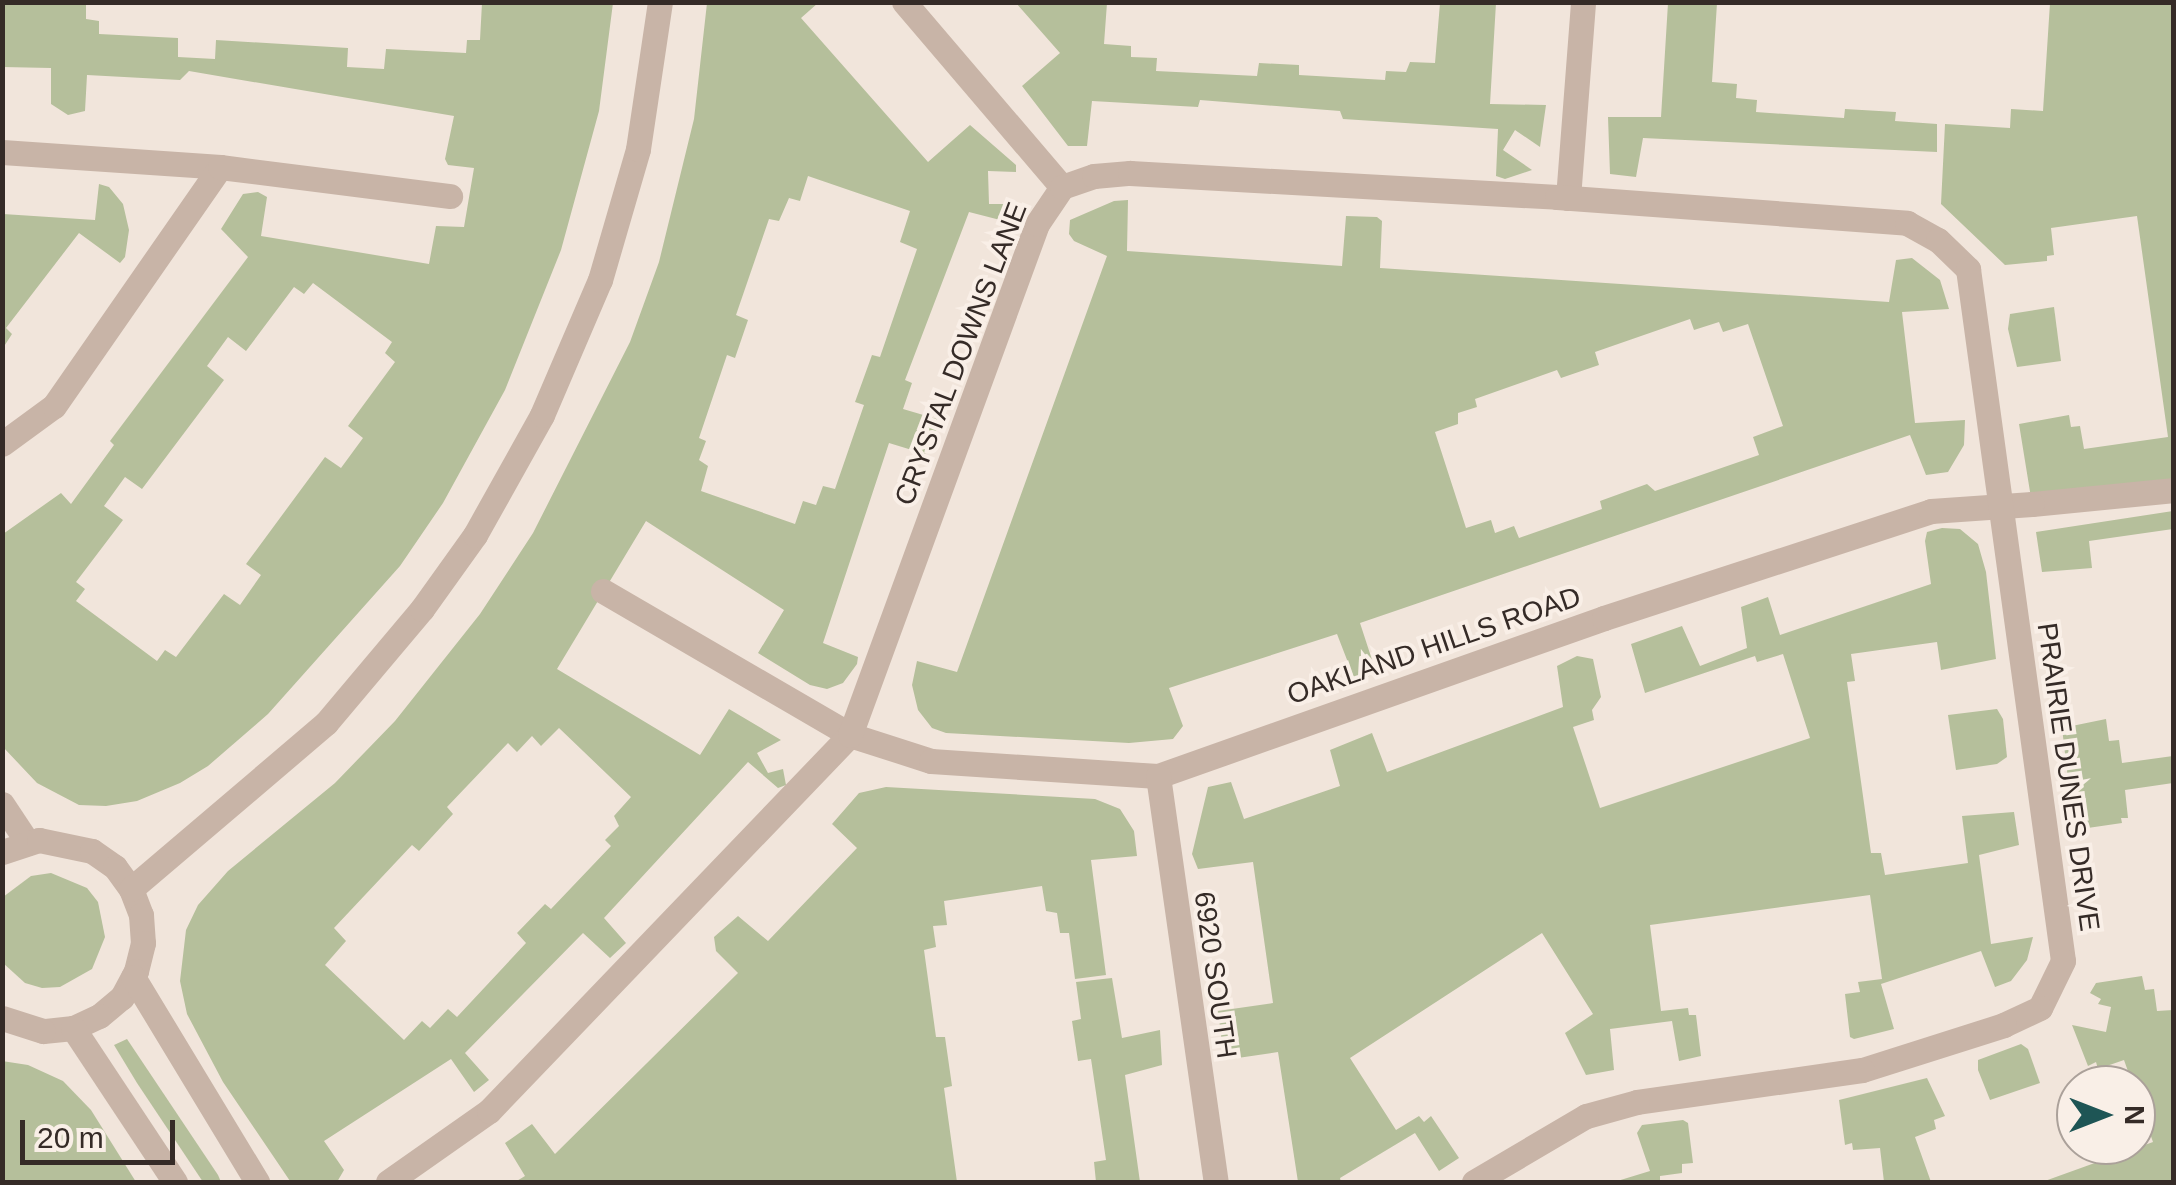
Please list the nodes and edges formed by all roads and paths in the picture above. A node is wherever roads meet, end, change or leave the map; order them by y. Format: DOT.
graph roads {
  1 [pos="660,2"];
  2 [pos="904,2"];
  3 [pos="1583,2"];
  4 [pos="2,152"];
  5 [pos="220,166"];
  6 [pos="1062,187"];
  7 [pos="450,196"];
  8 [pos="1568,198"];
  9 [pos="1907,223"];
  10 [pos="2,444"];
  11 [pos="2174,490"];
  12 [pos="2000,507"];
  13 [pos="604,591"];
  14 [pos="850,735"];
  15 [pos="1158,776"];
  16 [pos="2,804"];
  17 [pos="28,843"];
  18 [pos="2,852"];
  19 [pos="131,889"];
  20 [pos="133,977"];
  21 [pos="2,1018"];
  22 [pos="72,1028"];
  23 [pos="174,1182"];
  24 [pos="257,1182"];
  25 [pos="388,1182"];
  26 [pos="1216,1182"];
  27 [pos="1474,1182"];
  1 -- 19 [label="street"];
  2 -- 6 [label="street"];
  3 -- 8 [label="street"];
  4 -- 5 [label="street"];
  5 -- 7 [label="street"];
  5 -- 10 [label="street"];
  6 -- 8 [label="street, CRYSTAL DOWNS LANE"];
  6 -- 14 [label="street, CRYSTAL DOWNS LANE"];
  8 -- 9 [label="street, CRYSTAL DOWNS LANE"];
  9 -- 12 [label="street, PRAIRIE DUNES DRIVE"];
  11 -- 12 [label="street, OAKLAND HILLS ROAD"];
  12 -- 15 [label="street, OAKLAND HILLS ROAD"];
  12 -- 27 [label="street, PRAIRIE DUNES DRIVE"];
  13 -- 14 [label="street, OAKLAND HILLS ROAD"];
  14 -- 15 [label="street, OAKLAND HILLS ROAD"];
  14 -- 25 [label="street, CRYSTAL DOWNS LANE"];
  15 -- 26 [label="street, 6920 SOUTH"];
  16 -- 17 [label="street"];
  17 -- 18 [label="street"];
  17 -- 19 [label="street"];
  19 -- 20 [label="street"];
  20 -- 22 [label="street"];
  20 -- 24 [label="street"];
  21 -- 22 [label="street"];
  22 -- 23 [label="street"];
}
